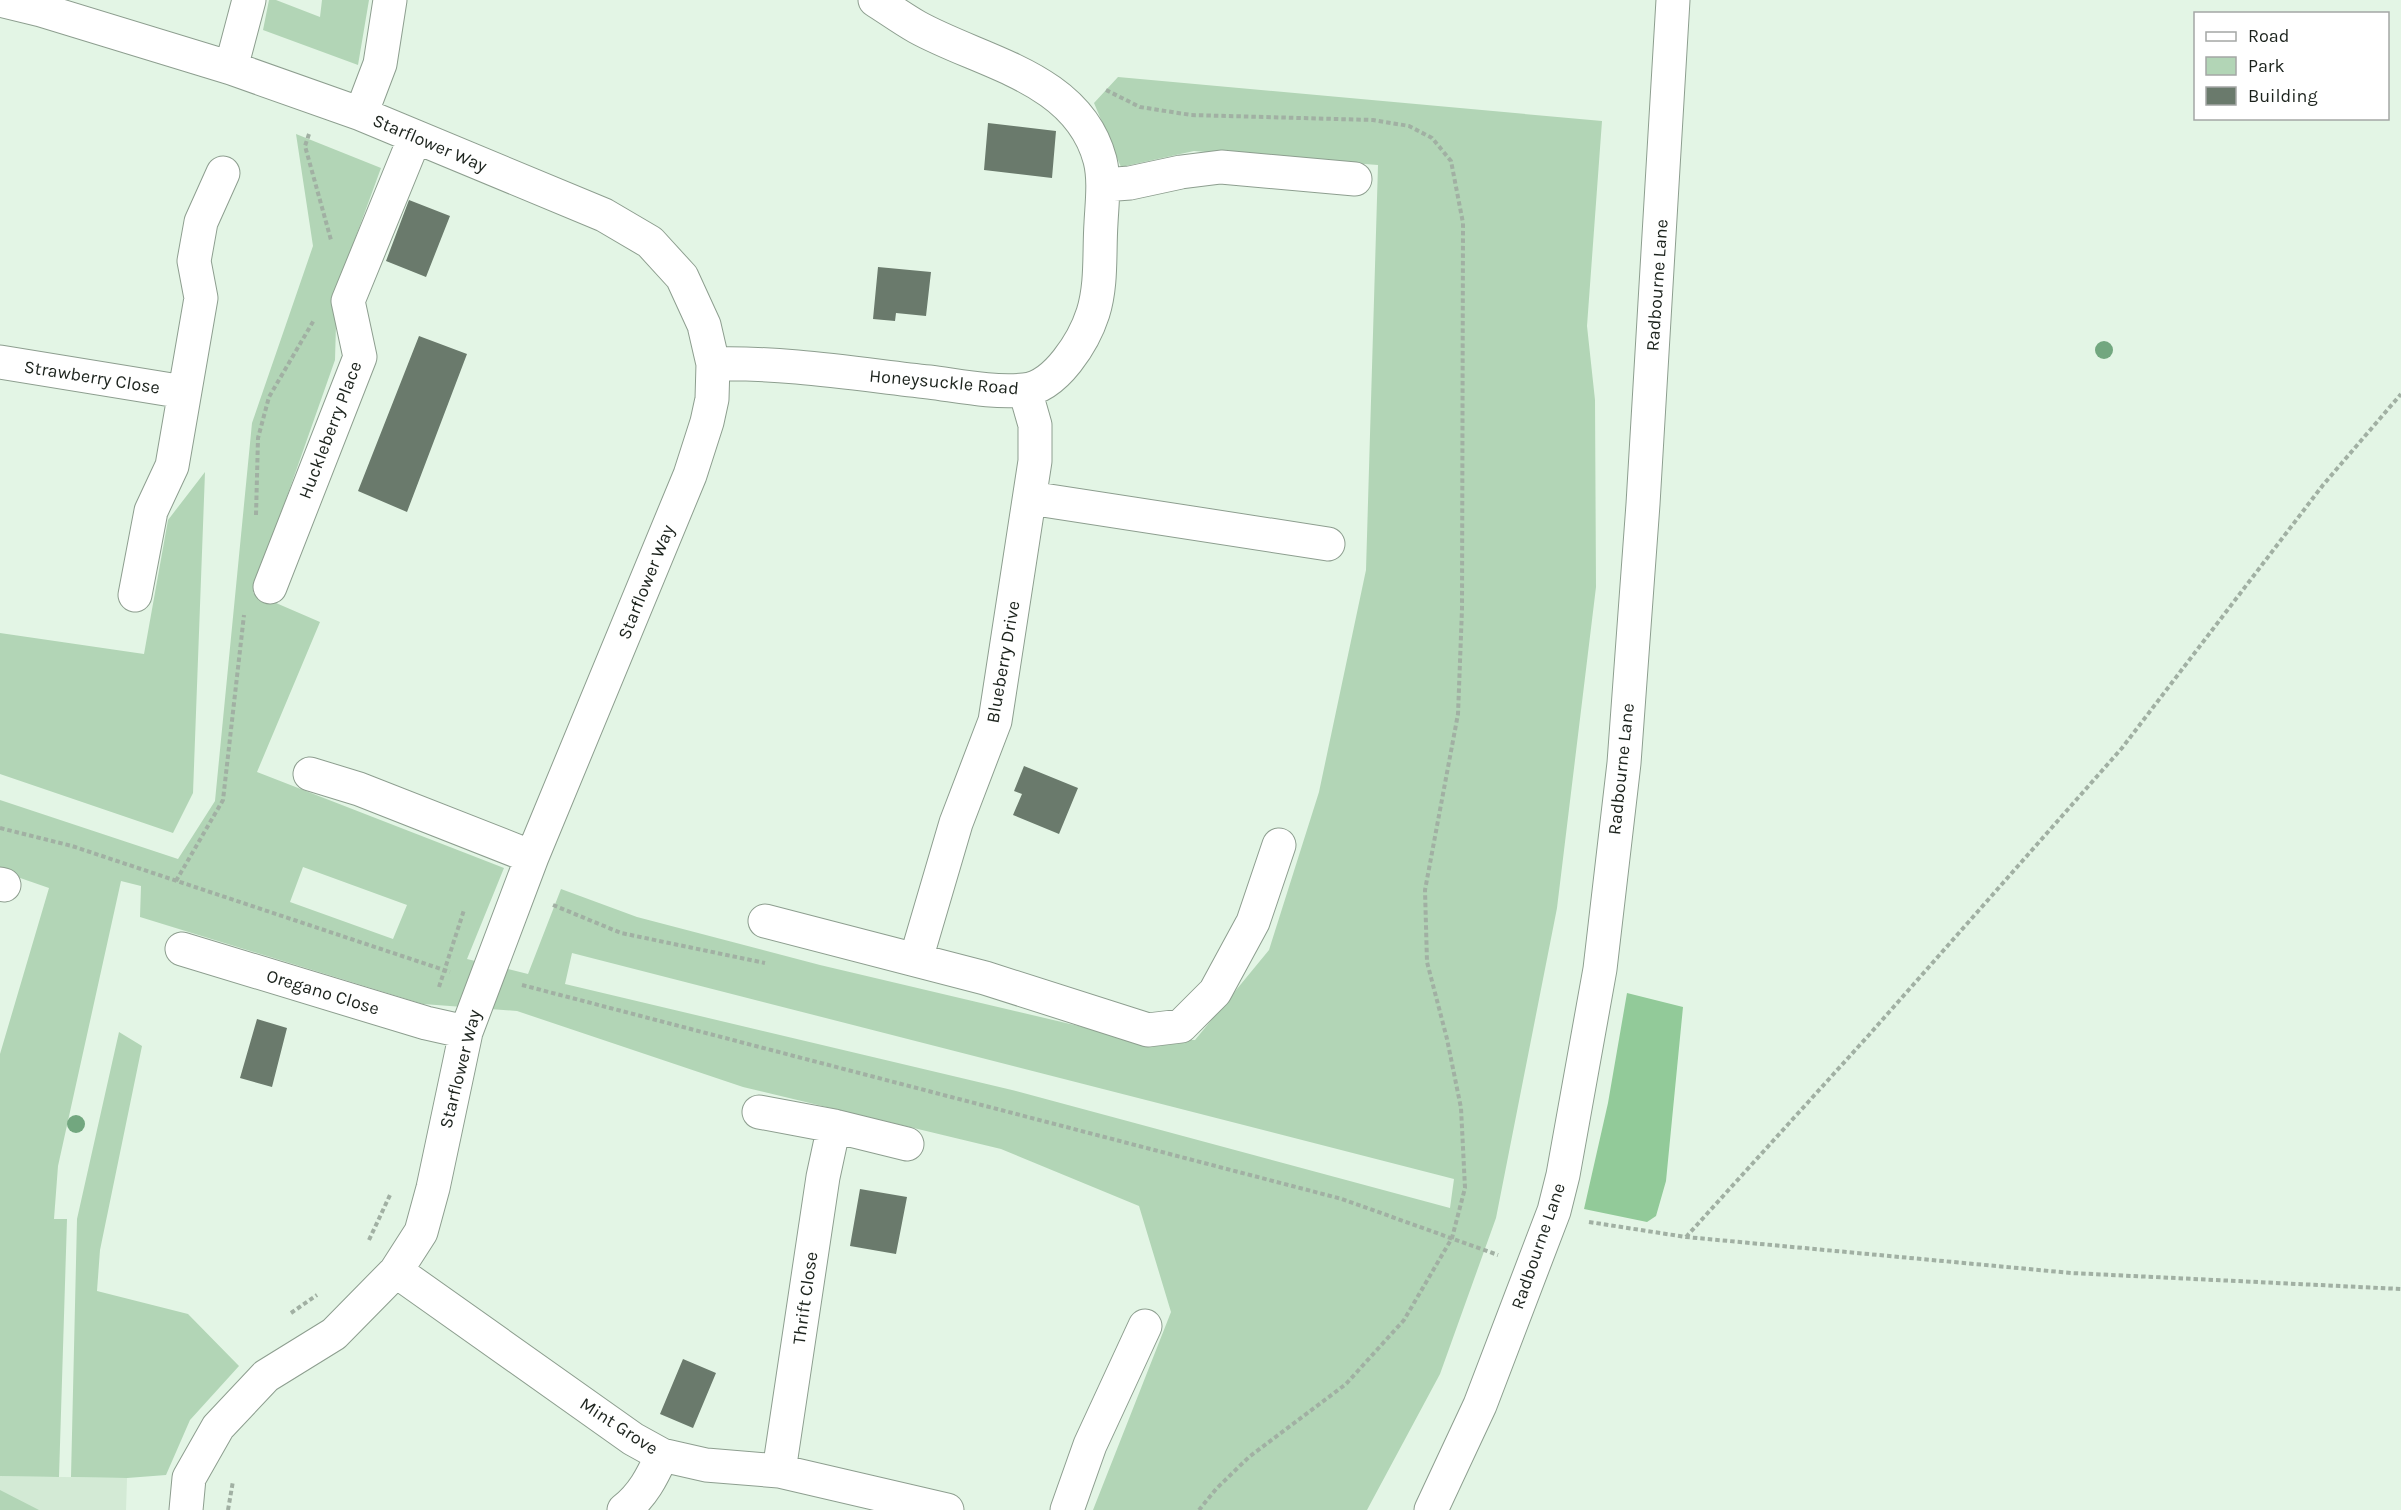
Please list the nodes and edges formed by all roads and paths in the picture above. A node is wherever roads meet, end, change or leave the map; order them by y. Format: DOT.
graph roads {
  1 [pos="0,0"];
  2 [pos="249,0"];
  3 [pos="390,0"];
  4 [pos="875,0"];
  5 [pos="1673,0"];
  6 [pos="231,68"];
  7 [pos="1101,85"];
  8 [pos="361,114"];
  9 [pos="415,137"];
  10 [pos="223,173"];
  11 [pos="1355,179"];
  12 [pos="1103,185"];
  13 [pos="0,362"];
  14 [pos="713,364"];
  15 [pos="1026,390"];
  16 [pos="184,392"];
  17 [pos="2401,394"];
  18 [pos="1030,498"];
  19 [pos="1328,544"];
  20 [pos="270,588"];
  21 [pos="135,596"];
  22 [pos="310,774"];
  23 [pos="0,828"];
  24 [pos="1279,845"];
  25 [pos="532,857"];
  26 [pos="549,904"];
  27 [pos="464,910"];
  28 [pos="765,921"];
  29 [pos="182,950"];
  30 [pos="916,959"];
  31 [pos="768,963"];
  32 [pos="444,971"];
  33 [pos="485,978"];
  34 [pos="426,1023"];
  35 [pos="466,1032"];
  36 [pos="759,1112"];
  37 [pos="834,1126"];
  38 [pos="907,1144"];
  39 [pos="390,1194"];
  40 [pos="1554,1210"];
  41 [pos="1686,1237"];
  42 [pos="1452,1238"];
  43 [pos="364,1250"];
  44 [pos="1532,1269"];
  45 [pos="396,1271"];
  46 [pos="2401,1289"];
  47 [pos="320,1292"];
  48 [pos="284,1319"];
  49 [pos="1145,1326"];
  50 [pos="662,1455"];
  51 [pos="779,1470"];
  52 [pos="186,1510"];
  53 [pos="624,1510"];
  54 [pos="947,1510"];
  55 [pos="1067,1510"];
  56 [pos="1199,1510"];
  57 [pos="1431,1510"];
  1 -- 6 [label="street, Starflower Way"];
  2 -- 6 [label="street"];
  3 -- 8 [label="street"];
  4 -- 12 [label="street, Honeysuckle Road"];
  5 -- 40 [label="street, Radbourne Lane"];
  6 -- 8 [label="street, Starflower Way"];
  7 -- 42 [label="path"];
  8 -- 9 [label="street, Starflower Way"];
  9 -- 14 [label="street, Starflower Way"];
  9 -- 20 [label="street, Huckleberry Place"];
  10 -- 16 [label="street, Strawberry Close"];
  11 -- 12 [label="street"];
  12 -- 15 [label="street, Honeysuckle Road"];
  13 -- 16 [label="street, Strawberry Close"];
  14 -- 15 [label="street, Honeysuckle Road"];
  14 -- 25 [label="street, Starflower Way"];
  15 -- 18 [label="street, Blueberry Drive"];
  16 -- 21 [label="street, Strawberry Close"];
  17 -- 41 [label="path"];
  18 -- 19 [label="street"];
  18 -- 30 [label="street, Blueberry Drive"];
  22 -- 25 [label="street"];
  23 -- 32 [label="path"];
  24 -- 30 [label="street"];
  25 -- 33 [label="street, Starflower Way"];
  26 -- 31 [label="path"];
  27 -- 32 [label="path"];
  28 -- 30 [label="street"];
  29 -- 34 [label="street, Oregano Close"];
  32 -- 33 [label="path"];
  32 -- 34 [label="path"];
  33 -- 35 [label="street, Starflower Way"];
  33 -- 42 [label="path"];
  34 -- 35 [label="street, Oregano Close"];
  35 -- 45 [label="street, Starflower Way"];
  36 -- 37 [label="street"];
  37 -- 38 [label="street"];
  37 -- 51 [label="street, Thrift Close"];
  39 -- 43 [label="path"];
  40 -- 41 [label="path"];
  40 -- 44 [label="street, Radbourne Lane"];
  41 -- 46 [label="path"];
  42 -- 44 [label="path"];
  42 -- 56 [label="path"];
  44 -- 57 [label="street, Radbourne Lane"];
  45 -- 50 [label="street, Mint Grove"];
  45 -- 52 [label="street, Starflower Way"];
  47 -- 48 [label="path"];
  49 -- 55 [label="street"];
  50 -- 51 [label="street, Mint Grove"];
  50 -- 53 [label="street"];
  51 -- 54 [label="street, Mint Grove"];
}
